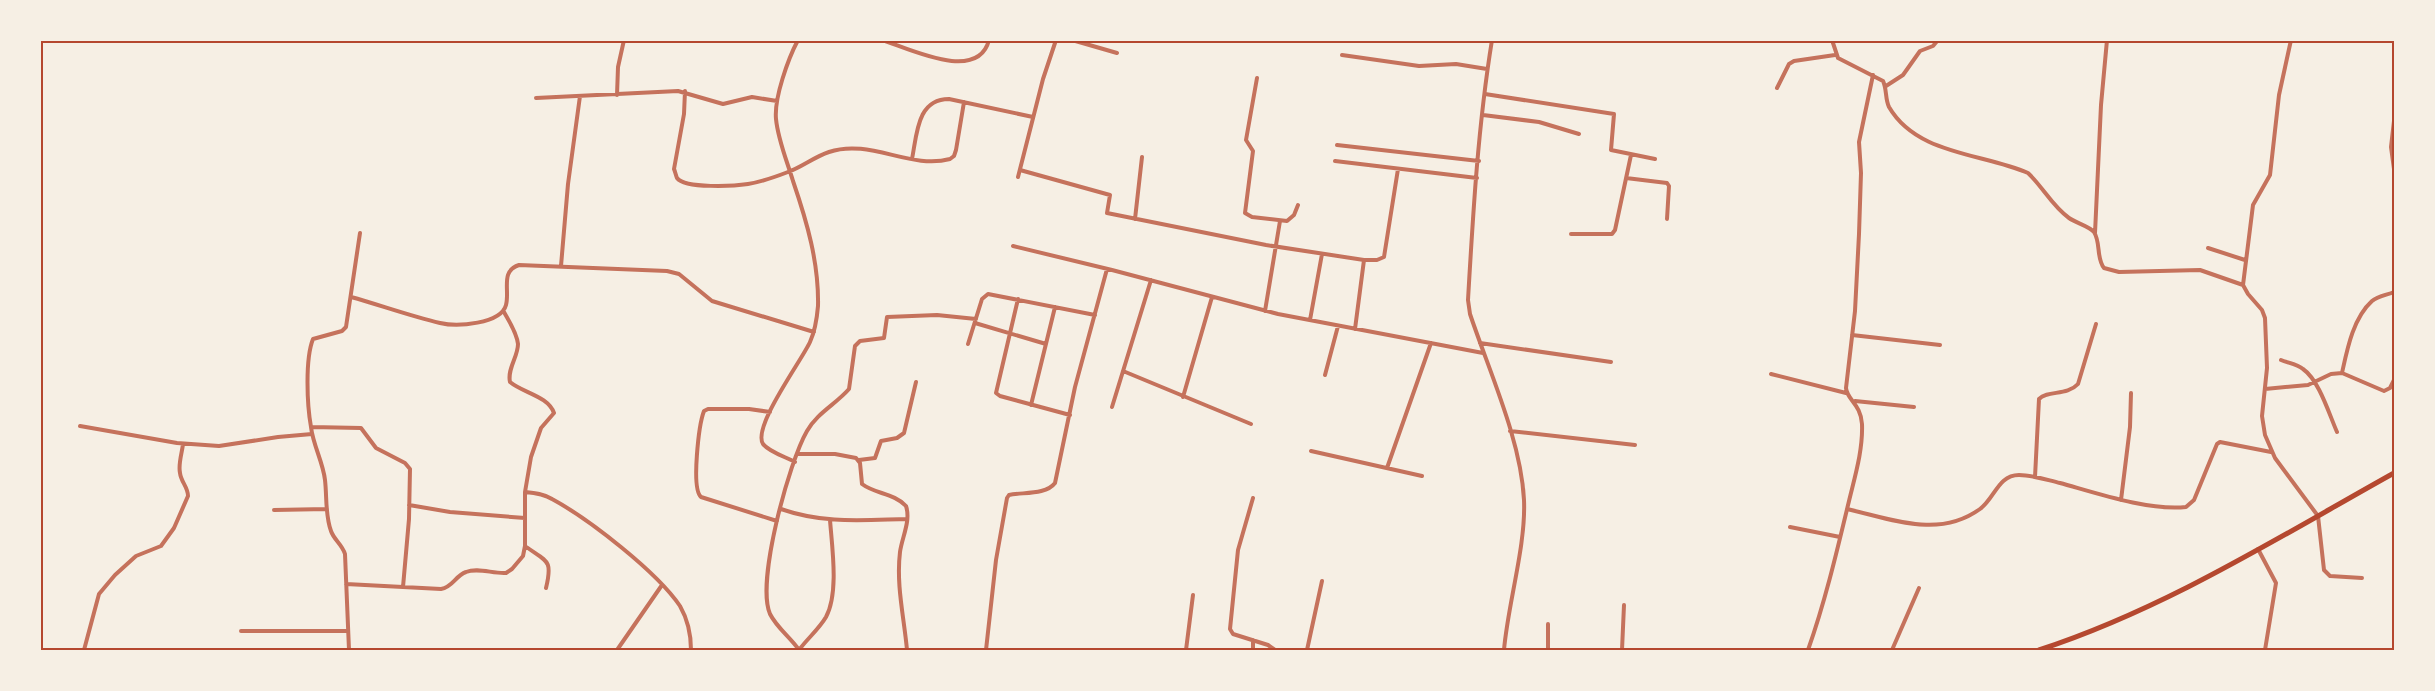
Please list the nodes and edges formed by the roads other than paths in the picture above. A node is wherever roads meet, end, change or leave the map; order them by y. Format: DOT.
graph roads {
  1 [pos="624,40"];
  2 [pos="798,40"];
  3 [pos="882,40"];
  4 [pos="989,40"];
  5 [pos="1056,40"];
  6 [pos="1072,40"];
  7 [pos="1492,40"];
  8 [pos="1832,40"];
  9 [pos="1938,40"];
  10 [pos="2108,40"];
  11 [pos="2291,40"];
  12 [pos="1117,53"];
  13 [pos="1342,55"];
  14 [pos="1835,55"];
  15 [pos="1487,69"];
  16 [pos="1873,75"];
  17 [pos="1257,78"];
  18 [pos="1886,86"];
  19 [pos="1778,87"];
  20 [pos="685,91"];
  21 [pos="1485,94"];
  22 [pos="616,95"];
  23 [pos="580,96"];
  24 [pos="536,98"];
  25 [pos="777,101"];
  26 [pos="964,102"];
  27 [pos="1483,115"];
  28 [pos="1033,117"];
  29 [pos="2394,121"];
  30 [pos="1579,134"];
  31 [pos="1336,145"];
  32 [pos="1631,155"];
  33 [pos="1142,157"];
  34 [pos="912,159"];
  35 [pos="1655,159"];
  36 [pos="1479,161"];
  37 [pos="1335,162"];
  38 [pos="1398,169"];
  39 [pos="2394,169"];
  40 [pos="1020,170"];
  41 [pos="790,171"];
  42 [pos="1018,177"];
  43 [pos="1477,178"];
  44 [pos="1626,178"];
  45 [pos="1298,205"];
  46 [pos="1135,219"];
  47 [pos="1667,219"];
  48 [pos="1280,221"];
  49 [pos="360,233"];
  50 [pos="1571,234"];
  51 [pos="2095,234"];
  52 [pos="1013,246"];
  53 [pos="1276,247"];
  54 [pos="2208,248"];
  55 [pos="1322,254"];
  56 [pos="1364,260"];
  57 [pos="2245,260"];
  58 [pos="561,267"];
  59 [pos="1107,268"];
  60 [pos="1151,280"];
  61 [pos="2243,285"];
  62 [pos="2394,292"];
  63 [pos="351,297"];
  64 [pos="1212,297"];
  65 [pos="1018,299"];
  66 [pos="1055,307"];
  67 [pos="1265,311"];
  68 [pos="504,312"];
  69 [pos="1095,315"];
  70 [pos="1310,320"];
  71 [pos="975,321"];
  72 [pos="2096,324"];
  73 [pos="1338,326"];
  74 [pos="1355,328"];
  75 [pos="814,332"];
  76 [pos="1009,333"];
  77 [pos="1852,335"];
  78 [pos="1431,343"];
  79 [pos="1480,343"];
  80 [pos="969,344"];
  81 [pos="1046,344"];
  82 [pos="1940,345"];
  83 [pos="1483,354"];
  84 [pos="2281,360"];
  85 [pos="1611,362"];
  86 [pos="1123,371"];
  87 [pos="2342,373"];
  88 [pos="1771,374"];
  89 [pos="1325,375"];
  90 [pos="2394,380"];
  91 [pos="916,382"];
  92 [pos="2315,382"];
  93 [pos="2265,389"];
  94 [pos="1846,393"];
  95 [pos="2131,393"];
  96 [pos="1183,397"];
  97 [pos="1854,401"];
  98 [pos="1031,405"];
  99 [pos="1112,407"];
  100 [pos="1914,407"];
  101 [pos="770,412"];
  102 [pos="1070,415"];
  103 [pos="1251,424"];
  104 [pos="80,426"];
  105 [pos="310,427"];
  106 [pos="1510,431"];
  107 [pos="2337,432"];
  108 [pos="312,434"];
  109 [pos="183,444"];
  110 [pos="1635,445"];
  111 [pos="1311,452"];
  112 [pos="2271,452"];
  113 [pos="798,454"];
  114 [pos="858,460"];
  115 [pos="795,462"];
  116 [pos="1387,468"];
  117 [pos="2394,473"];
  118 [pos="1422,476"];
  119 [pos="2035,477"];
  120 [pos="525,492"];
  121 [pos="1253,498"];
  122 [pos="2121,500"];
  123 [pos="409,506"];
  124 [pos="780,508"];
  125 [pos="327,509"];
  126 [pos="1847,509"];
  127 [pos="274,510"];
  128 [pos="2318,516"];
  129 [pos="525,518"];
  130 [pos="907,519"];
  131 [pos="830,520"];
  132 [pos="777,521"];
  133 [pos="1790,527"];
  134 [pos="1840,537"];
  135 [pos="525,546"];
  136 [pos="2258,549"];
  137 [pos="2362,578"];
  138 [pos="1322,581"];
  139 [pos="346,584"];
  140 [pos="662,585"];
  141 [pos="403,587"];
  142 [pos="546,588"];
  143 [pos="1918,588"];
  144 [pos="1193,595"];
  145 [pos="1624,605"];
  146 [pos="1548,624"];
  147 [pos="241,631"];
  148 [pos="348,631"];
  149 [pos="1253,640"];
  150 [pos="799,650"];
  151 [pos="84,651"];
  152 [pos="349,651"];
  153 [pos="617,651"];
  154 [pos="691,651"];
  155 [pos="907,651"];
  156 [pos="986,651"];
  157 [pos="1186,651"];
  158 [pos="1252,651"];
  159 [pos="1275,651"];
  160 [pos="1308,651"];
  161 [pos="1504,651"];
  162 [pos="1548,651"];
  163 [pos="1622,651"];
  164 [pos="1808,651"];
  165 [pos="1892,651"];
  166 [pos="2039,651"];
  167 [pos="2265,651"];
  1 -- 22 [label="street"];
  2 -- 25 [label="street"];
  3 -- 4 [label="street"];
  5 -- 28 [label="street"];
  6 -- 12 [label="street"];
  7 -- 15 [label="street"];
  8 -- 14 [label="street"];
  9 -- 18 [label="street"];
  10 -- 51 [label="street"];
  11 -- 57 [label="street"];
  13 -- 15 [label="street"];
  14 -- 16 [label="street"];
  14 -- 19 [label="street"];
  15 -- 21 [label="street"];
  16 -- 18 [label="street"];
  16 -- 77 [label="street"];
  17 -- 48 [label="street"];
  18 -- 51 [label="street"];
  20 -- 22 [label="street"];
  20 -- 25 [label="street"];
  20 -- 41 [label="street"];
  21 -- 27 [label="street"];
  21 -- 32 [label="street"];
  22 -- 23 [label="street"];
  23 -- 24 [label="street"];
  23 -- 58 [label="street"];
  25 -- 41 [label="street"];
  26 -- 28 [label="street"];
  26 -- 34 [label="street"];
  26 -- 34 [label="street"];
  27 -- 30 [label="street"];
  27 -- 36 [label="street"];
  28 -- 40 [label="street"];
  29 -- 39 [label="street"];
  31 -- 36 [label="street"];
  32 -- 35 [label="street"];
  32 -- 44 [label="street"];
  33 -- 46 [label="street"];
  34 -- 41 [label="street"];
  36 -- 43 [label="street"];
  37 -- 38 [label="street"];
  38 -- 43 [label="street"];
  38 -- 56 [label="street"];
  40 -- 42 [label="street"];
  40 -- 46 [label="street"];
  41 -- 75 [label="street"];
  43 -- 79 [label="street"];
  44 -- 47 [label="street"];
  44 -- 50 [label="street"];
  45 -- 48 [label="street"];
  46 -- 53 [label="street"];
  48 -- 53 [label="street"];
  49 -- 63 [label="street"];
  51 -- 61 [label="street"];
  52 -- 59 [label="street"];
  53 -- 55 [label="street"];
  53 -- 67 [label="street"];
  54 -- 57 [label="street"];
  55 -- 56 [label="street"];
  55 -- 70 [label="street"];
  56 -- 74 [label="street"];
  57 -- 61 [label="street"];
  58 -- 68 [label="street"];
  58 -- 75 [label="street"];
  59 -- 60 [label="street"];
  59 -- 69 [label="street"];
  60 -- 64 [label="street"];
  60 -- 86 [label="street"];
  61 -- 93 [label="street"];
  62 -- 87 [label="street"];
  63 -- 68 [label="street"];
  63 -- 105 [label="street"];
  64 -- 67 [label="street"];
  64 -- 96 [label="street"];
  65 -- 66 [label="street"];
  65 -- 71 [label="street"];
  65 -- 76 [label="street"];
  66 -- 69 [label="street"];
  66 -- 81 [label="street"];
  67 -- 70 [label="street"];
  68 -- 120 [label="street"];
  69 -- 102 [label="street"];
  70 -- 73 [label="street"];
  71 -- 76 [label="street"];
  71 -- 80 [label="street"];
  71 -- 113 [label="street"];
  72 -- 119 [label="street"];
  73 -- 74 [label="street"];
  73 -- 89 [label="street"];
  74 -- 78 [label="street"];
  75 -- 101 [label="street"];
  76 -- 81 [label="street"];
  76 -- 98 [label="street"];
  77 -- 82 [label="street"];
  77 -- 94 [label="street"];
  78 -- 83 [label="street"];
  78 -- 116 [label="street"];
  79 -- 83 [label="street"];
  79 -- 85 [label="street"];
  81 -- 98 [label="street"];
  83 -- 106 [label="street"];
  84 -- 92 [label="street"];
  86 -- 96 [label="street"];
  86 -- 99 [label="street"];
  87 -- 90 [label="street"];
  87 -- 92 [label="street"];
  88 -- 94 [label="street"];
  91 -- 114 [label="street"];
  92 -- 93 [label="street"];
  92 -- 107 [label="street"];
  93 -- 112 [label="street"];
  94 -- 97 [label="street"];
  95 -- 122 [label="street"];
  96 -- 103 [label="street"];
  97 -- 100 [label="street"];
  97 -- 126 [label="street"];
  98 -- 102 [label="street"];
  101 -- 115 [label="street"];
  101 -- 132 [label="street"];
  102 -- 156 [label="street"];
  104 -- 109 [label="street"];
  105 -- 108 [label="street"];
  105 -- 123 [label="street"];
  106 -- 110 [label="street"];
  106 -- 161 [label="street"];
  108 -- 109 [label="street"];
  108 -- 125 [label="street"];
  109 -- 151 [label="street"];
  111 -- 116 [label="street"];
  112 -- 122 [label="street"];
  112 -- 128 [label="street"];
  113 -- 114 [label="street"];
  113 -- 115 [label="street"];
  114 -- 130 [label="street"];
  115 -- 124 [label="street"];
  116 -- 118 [label="street"];
  117 -- 128 [label="main road"];
  119 -- 122 [label="street"];
  119 -- 126 [label="street"];
  120 -- 129 [label="street"];
  120 -- 140 [label="street"];
  121 -- 149 [label="street"];
  123 -- 129 [label="street"];
  123 -- 141 [label="street"];
  124 -- 131 [label="street"];
  124 -- 132 [label="street"];
  125 -- 127 [label="street"];
  125 -- 139 [label="street"];
  126 -- 134 [label="street"];
  128 -- 136 [label="main road"];
  128 -- 137 [label="street"];
  129 -- 135 [label="street"];
  130 -- 131 [label="street"];
  130 -- 155 [label="street"];
  131 -- 150 [label="street"];
  132 -- 150 [label="street"];
  133 -- 134 [label="street"];
  134 -- 164 [label="street"];
  135 -- 141 [label="street"];
  135 -- 142 [label="street"];
  136 -- 166 [label="main road"];
  136 -- 167 [label="street"];
  138 -- 160 [label="street"];
  139 -- 141 [label="street"];
  139 -- 148 [label="street"];
  140 -- 153 [label="street"];
  140 -- 154 [label="street"];
  143 -- 165 [label="street"];
  144 -- 157 [label="street"];
  145 -- 163 [label="street"];
  146 -- 162 [label="street"];
  147 -- 148 [label="street"];
  148 -- 152 [label="street"];
  149 -- 158 [label="street"];
  149 -- 159 [label="street"];
}
